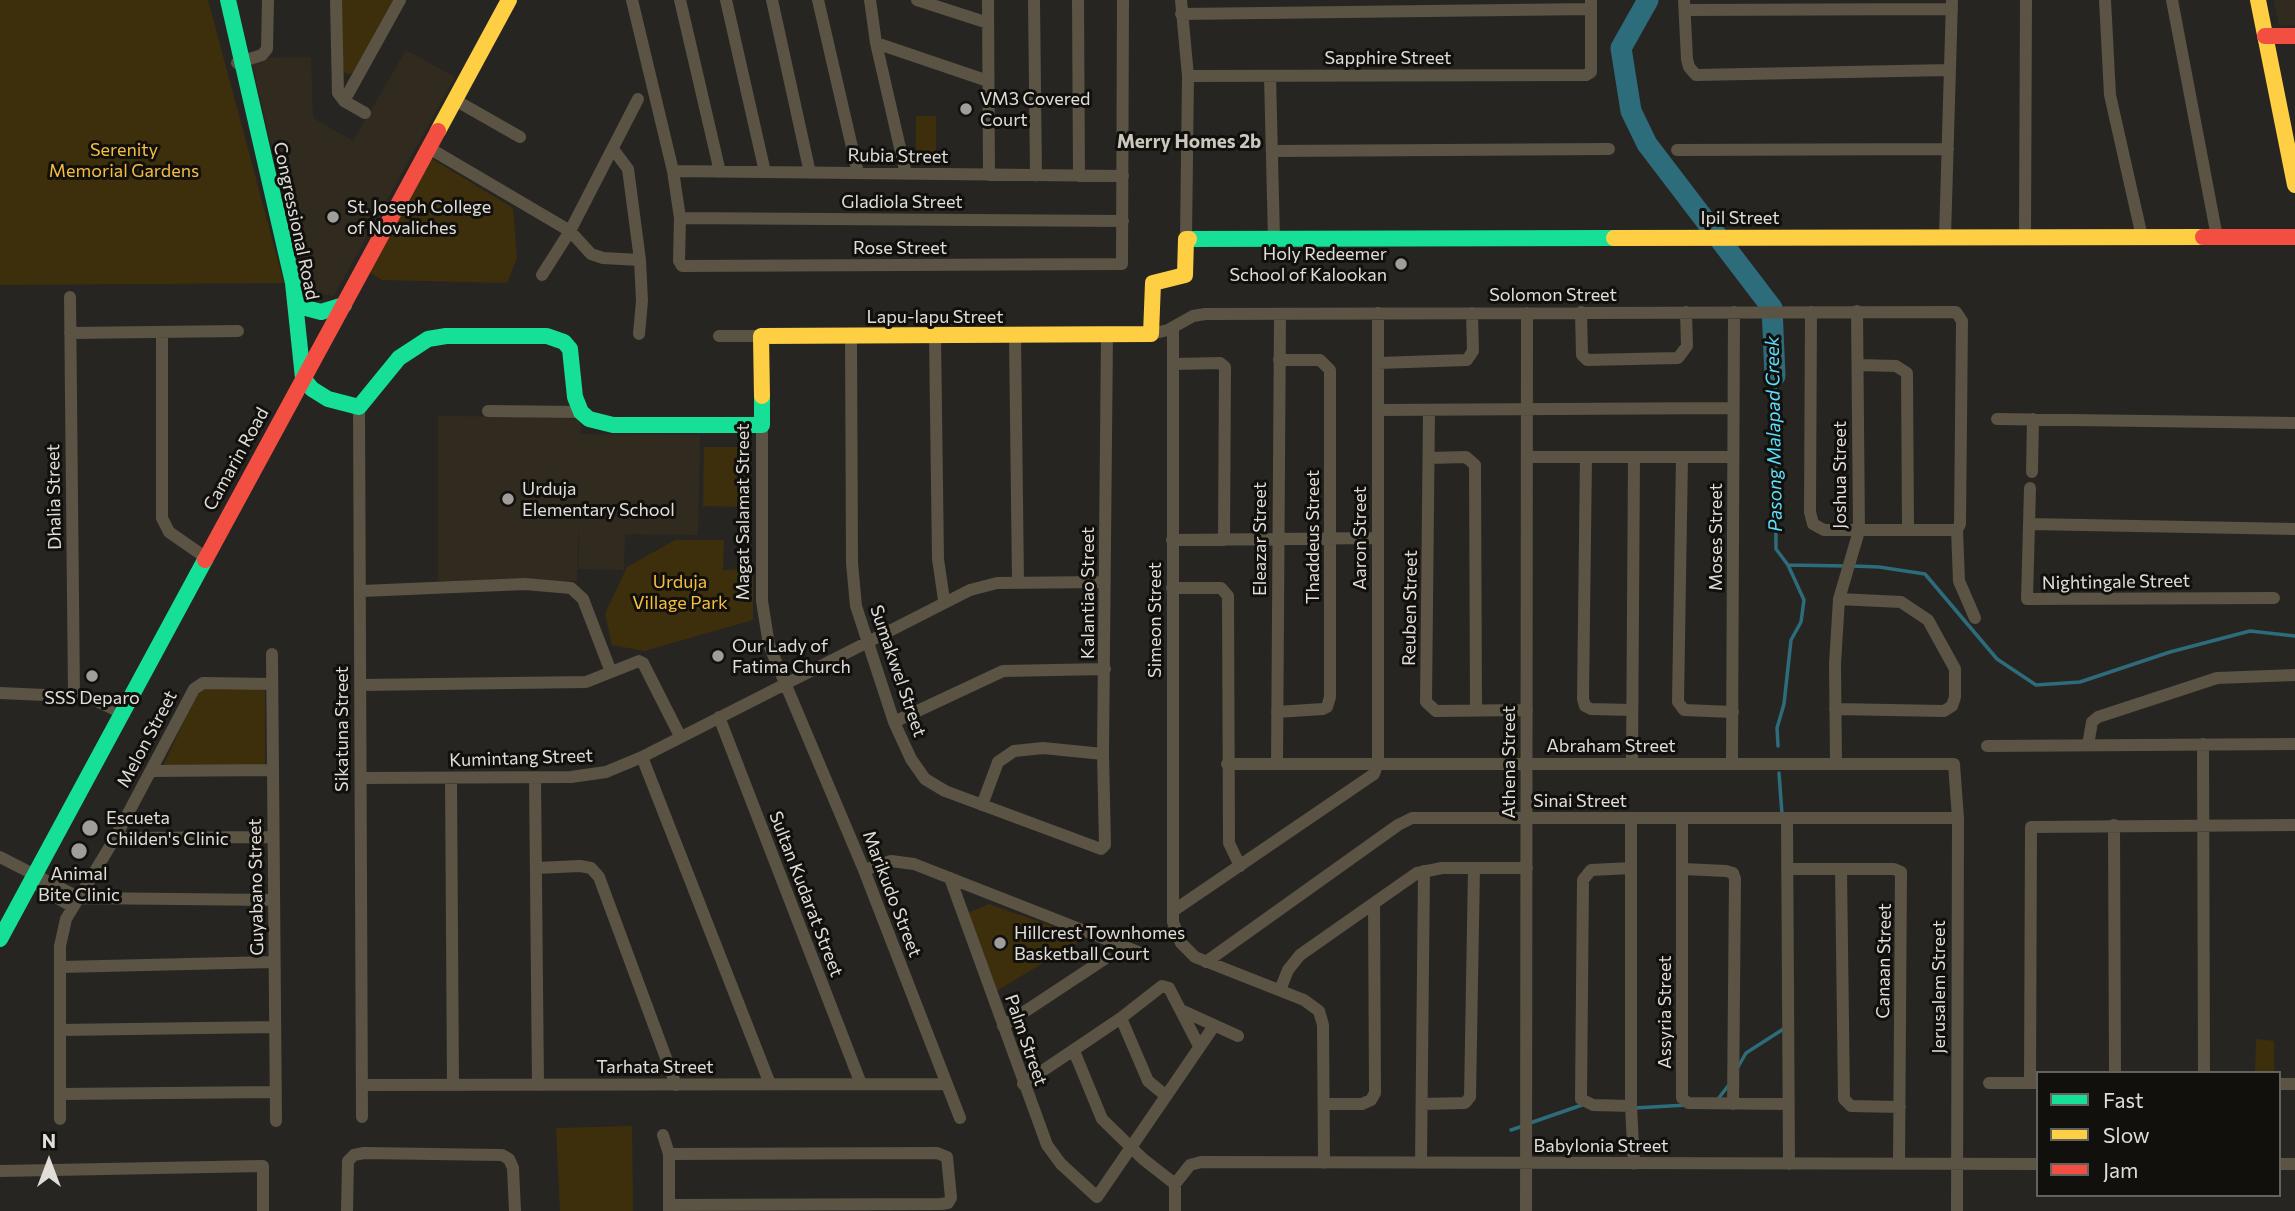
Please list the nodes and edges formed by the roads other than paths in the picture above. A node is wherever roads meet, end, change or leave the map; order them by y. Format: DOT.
graph roads {
  1 [pos="217,0"];
  2 [pos="228,0"];
  3 [pos="268,0"];
  4 [pos="336,0"];
  5 [pos="400,0"];
  6 [pos="509,0"];
  7 [pos="632,0"];
  8 [pos="680,0"];
  9 [pos="726,0"];
  10 [pos="772,0"];
  11 [pos="818,0"];
  12 [pos="870,0"];
  13 [pos="917,0"];
  14 [pos="988,0"];
  15 [pos="1034,0"];
  16 [pos="1078,0"];
  17 [pos="1122,0"];
  18 [pos="2026,0"];
  19 [pos="2105,0"];
  20 [pos="2172,0"];
  21 [pos="2258,0"];
  22 [pos="1591,4"];
  23 [pos="1952,4"];
  24 [pos="1684,5"];
  25 [pos="1750,5"];
  26 [pos="1181,7"];
  27 [pos="988,23"];
  28 [pos="2265,36"];
  29 [pos="2295,36"];
  30 [pos="876,43"];
  31 [pos="242,66"];
  32 [pos="1949,70"];
  33 [pos="1188,76"];
  34 [pos="1270,76"];
  35 [pos="988,81"];
  36 [pos="638,99"];
  37 [pos="455,100"];
  38 [pos="344,101"];
  39 [pos="365,113"];
  40 [pos="520,137"];
  41 [pos="429,148"];
  42 [pos="613,149"];
  43 [pos="1609,149"];
  44 [pos="1948,149"];
  45 [pos="1677,150"];
  46 [pos="1273,151"];
  47 [pos="2292,152"];
  48 [pos="673,172"];
  49 [pos="720,172"];
  50 [pos="765,172"];
  51 [pos="810,173"];
  52 [pos="858,173"];
  53 [pos="906,174"];
  54 [pos="989,175"];
  55 [pos="1035,176"];
  56 [pos="1079,176"];
  57 [pos="1122,176"];
  58 [pos="2295,185"];
  59 [pos="680,218"];
  60 [pos="1123,221"];
  61 [pos="570,230"];
  62 [pos="1945,237"];
  63 [pos="2025,237"];
  64 [pos="2142,237"];
  65 [pos="2217,237"];
  66 [pos="2295,237"];
  67 [pos="1186,239"];
  68 [pos="1274,239"];
  69 [pos="640,260"];
  70 [pos="542,275"];
  71 [pos="70,297"];
  72 [pos="296,305"];
  73 [pos="1857,311"];
  74 [pos="340,312"];
  75 [pos="1686,312"];
  76 [pos="1734,312"];
  77 [pos="1811,312"];
  78 [pos="1378,313"];
  79 [pos="1472,313"];
  80 [pos="1527,313"];
  81 [pos="1581,313"];
  82 [pos="1280,314"];
  83 [pos="1173,328"];
  84 [pos="238,331"];
  85 [pos="70,332"];
  86 [pos="162,332"];
  87 [pos="639,334"];
  88 [pos="1151,334"];
  89 [pos="719,335"];
  90 [pos="1015,335"];
  91 [pos="1107,335"];
  92 [pos="761,336"];
  93 [pos="851,336"];
  94 [pos="936,337"];
  95 [pos="1279,360"];
  96 [pos="1378,363"];
  97 [pos="1174,364"];
  98 [pos="1858,365"];
  99 [pos="303,378"];
  100 [pos="359,407"];
  101 [pos="1734,408"];
  102 [pos="1379,410"];
  103 [pos="1429,410"];
  104 [pos="1527,410"];
  105 [pos="488,411"];
  106 [pos="581,412"];
  107 [pos="1997,419"];
  108 [pos="2033,419"];
  109 [pos="2295,423"];
  110 [pos="762,425"];
  111 [pos="1527,457"];
  112 [pos="1586,457"];
  113 [pos="1634,457"];
  114 [pos="1682,457"];
  115 [pos="1734,457"];
  116 [pos="1429,458"];
  117 [pos="2032,472"];
  118 [pos="2030,488"];
  119 [pos="2029,524"];
  120 [pos="1908,529"];
  121 [pos="2295,529"];
  122 [pos="1957,530"];
  123 [pos="1859,531"];
  124 [pos="1378,538"];
  125 [pos="1277,539"];
  126 [pos="1331,539"];
  127 [pos="1172,540"];
  128 [pos="1224,540"];
  129 [pos="205,557"];
  130 [pos="1018,582"];
  131 [pos="1105,582"];
  132 [pos="1172,587"];
  133 [pos="362,591"];
  134 [pos="2274,598"];
  135 [pos="1839,599"];
  136 [pos="944,600"];
  137 [pos="1975,618"];
  138 [pos="866,644"];
  139 [pos="272,653"];
  140 [pos="1105,669"];
  141 [pos="611,671"];
  142 [pos="2295,675"];
  143 [pos="272,684"];
  144 [pos="787,684"];
  145 [pos="362,685"];
  146 [pos="0,693"];
  147 [pos="74,696"];
  148 [pos="1476,709"];
  149 [pos="1835,709"];
  150 [pos="1527,710"];
  151 [pos="1631,710"];
  152 [pos="1277,712"];
  153 [pos="1732,712"];
  154 [pos="122,713"];
  155 [pos="719,718"];
  156 [pos="894,722"];
  157 [pos="680,736"];
  158 [pos="2203,744"];
  159 [pos="2295,744"];
  160 [pos="2088,745"];
  161 [pos="1987,746"];
  162 [pos="1103,754"];
  163 [pos="642,757"];
  164 [pos="1378,763"];
  165 [pos="1526,763"];
  166 [pos="1632,763"];
  167 [pos="1732,763"];
  168 [pos="1836,763"];
  169 [pos="1227,764"];
  170 [pos="1277,764"];
  171 [pos="1954,764"];
  172 [pos="273,770"];
  173 [pos="151,771"];
  174 [pos="362,778"];
  175 [pos="451,778"];
  176 [pos="535,778"];
  177 [pos="982,805"];
  178 [pos="1631,818"];
  179 [pos="1682,818"];
  180 [pos="1787,818"];
  181 [pos="1958,818"];
  182 [pos="1527,819"];
  183 [pos="2203,824"];
  184 [pos="2114,825"];
  185 [pos="2295,825"];
  186 [pos="273,837"];
  187 [pos="115,838"];
  188 [pos="1101,849"];
  189 [pos="0,857"];
  190 [pos="1240,866"];
  191 [pos="537,868"];
  192 [pos="1474,868"];
  193 [pos="1527,868"];
  194 [pos="1631,868"];
  195 [pos="1683,869"];
  196 [pos="1787,869"];
  197 [pos="1842,869"];
  198 [pos="864,870"];
  199 [pos="1424,871"];
  200 [pos="34,876"];
  201 [pos="950,878"];
  202 [pos="274,900"];
  203 [pos="77,903"];
  204 [pos="1374,903"];
  205 [pos="1173,911"];
  206 [pos="0,939"];
  207 [pos="1141,953"];
  208 [pos="1106,958"];
  209 [pos="274,962"];
  210 [pos="1206,962"];
  211 [pos="60,967"];
  212 [pos="1279,990"];
  213 [pos="1182,1011"];
  214 [pos="1121,1018"];
  215 [pos="1003,1026"];
  216 [pos="1214,1026"];
  217 [pos="275,1027"];
  218 [pos="60,1030"];
  219 [pos="1238,1036"];
  220 [pos="1199,1046"];
  221 [pos="1074,1051"];
  222 [pos="2115,1071"];
  223 [pos="2204,1071"];
  224 [pos="1989,1083"];
  225 [pos="2034,1083"];
  226 [pos="676,1084"];
  227 [pos="770,1084"];
  228 [pos="861,1084"];
  229 [pos="947,1084"];
  230 [pos="1023,1084"];
  231 [pos="362,1085"];
  232 [pos="453,1085"];
  233 [pos="538,1085"];
  234 [pos="276,1092"];
  235 [pos="60,1094"];
  236 [pos="1165,1096"];
  237 [pos="1324,1104"];
  238 [pos="1422,1104"];
  239 [pos="1733,1104"];
  240 [pos="1788,1104"];
  241 [pos="1631,1106"];
  242 [pos="1899,1107"];
  243 [pos="362,1117"];
  244 [pos="960,1118"];
  245 [pos="60,1119"];
  246 [pos="276,1121"];
  247 [pos="663,1135"];
  248 [pos="1132,1149"];
  249 [pos="669,1154"];
  250 [pos="1324,1163"];
  251 [pos="1422,1163"];
  252 [pos="1526,1163"];
  253 [pos="1634,1164"];
  254 [pos="1789,1164"];
  255 [pos="1899,1164"];
  256 [pos="1957,1164"];
  257 [pos="2036,1164"];
  258 [pos="0,1171"];
  259 [pos="1175,1184"];
  260 [pos="669,1208"];
  261 [pos="720,1208"];
  262 [pos="827,1208"];
  263 [pos="263,1211"];
  264 [pos="347,1211"];
  265 [pos="515,1211"];
  266 [pos="1175,1211"];
  267 [pos="1526,1211"];
  268 [pos="1957,1211"];
  1 -- 31 [label="street, Congressional Road"];
  2 -- 31 [label="street, Congressional Road"];
  3 -- 31 [label="street"];
  4 -- 38 [label="street"];
  5 -- 38 [label="street"];
  6 -- 37 [label="street, Camarin Road"];
  7 -- 48 [label="street"];
  8 -- 49 [label="street"];
  9 -- 50 [label="street"];
  10 -- 51 [label="street"];
  11 -- 52 [label="street"];
  12 -- 30 [label="street"];
  13 -- 27 [label="street"];
  14 -- 27 [label="street"];
  15 -- 55 [label="street"];
  16 -- 56 [label="street"];
  17 -- 57 [label="street"];
  18 -- 63 [label="street"];
  19 -- 64 [label="street"];
  20 -- 65 [label="street"];
  21 -- 28 [label="street"];
  22 -- 26 [label="street"];
  22 -- 34 [label="street, Sapphire Street"];
  23 -- 25 [label="street"];
  23 -- 32 [label="street"];
  24 -- 25 [label="street"];
  24 -- 32 [label="street"];
  26 -- 33 [label="street"];
  27 -- 35 [label="street"];
  28 -- 29 [label="street"];
  28 -- 47 [label="street"];
  30 -- 35 [label="street"];
  30 -- 53 [label="street"];
  31 -- 72 [label="street, Congressional Road"];
  32 -- 44 [label="street"];
  33 -- 34 [label="street, Sapphire Street"];
  33 -- 67 [label="street"];
  34 -- 46 [label="street"];
  35 -- 54 [label="street"];
  36 -- 42 [label="street"];
  37 -- 40 [label="street"];
  37 -- 41 [label="street, Camarin Road"];
  38 -- 39 [label="street"];
  41 -- 61 [label="street"];
  41 -- 74 [label="street, Camarin Road"];
  42 -- 61 [label="street"];
  42 -- 69 [label="street"];
  43 -- 46 [label="street"];
  44 -- 45 [label="street"];
  44 -- 62 [label="street"];
  46 -- 68 [label="street"];
  47 -- 58 [label="street"];
  48 -- 49 [label="street, Rubia Street"];
  48 -- 59 [label="street"];
  49 -- 50 [label="street, Rubia Street"];
  50 -- 51 [label="street, Rubia Street"];
  51 -- 52 [label="street, Rubia Street"];
  52 -- 53 [label="street, Rubia Street"];
  53 -- 54 [label="street, Rubia Street"];
  54 -- 55 [label="street, Rubia Street"];
  55 -- 56 [label="street, Rubia Street"];
  56 -- 57 [label="street, Rubia Street"];
  57 -- 60 [label="street"];
  59 -- 60 [label="street, Gladiola Street"];
  59 -- 60 [label="street, Rose Street"];
  61 -- 69 [label="street"];
  61 -- 70 [label="street"];
  62 -- 63 [label="street, Ipil Street"];
  62 -- 68 [label="street, Ipil Street"];
  63 -- 64 [label="street, Ipil Street"];
  64 -- 65 [label="street, Ipil Street"];
  65 -- 66 [label="street, Ipil Street"];
  67 -- 68 [label="street, Ipil Street"];
  67 -- 88 [label="street"];
  69 -- 87 [label="street"];
  71 -- 85 [label="street, Dhalia Street"];
  72 -- 74 [label="street"];
  72 -- 99 [label="street, Congressional Road"];
  73 -- 77 [label="street, Solomon Street"];
  73 -- 98 [label="street, Joshua Street"];
  73 -- 122 [label="street, Solomon Street"];
  74 -- 99 [label="street, Camarin Road"];
  75 -- 76 [label="street, Solomon Street"];
  75 -- 81 [label="street, Solomon Street"];
  75 -- 81 [label="street"];
  76 -- 77 [label="street, Solomon Street"];
  76 -- 101 [label="street, Moses Street"];
  77 -- 123 [label="street"];
  78 -- 79 [label="street, Solomon Street"];
  78 -- 82 [label="street, Solomon Street"];
  78 -- 96 [label="street, Aaron Street"];
  79 -- 80 [label="street, Solomon Street"];
  79 -- 96 [label="street"];
  80 -- 81 [label="street, Solomon Street"];
  80 -- 104 [label="street, Athena Street"];
  82 -- 83 [label="street, Solomon Street"];
  82 -- 95 [label="street, Eleazar Street"];
  83 -- 88 [label="street, Solomon Street"];
  83 -- 97 [label="street, Simeon Street"];
  84 -- 86 [label="street"];
  85 -- 86 [label="street"];
  85 -- 147 [label="street, Dhalia Street"];
  86 -- 129 [label="street"];
  88 -- 91 [label="street, Lapu-lapu Street"];
  89 -- 92 [label="street, Lapu-lapu Street"];
  90 -- 91 [label="street, Lapu-lapu Street"];
  90 -- 94 [label="street, Lapu-lapu Street"];
  90 -- 130 [label="street"];
  91 -- 131 [label="street, Kalantiao Street"];
  92 -- 93 [label="street, Lapu-lapu Street"];
  92 -- 110 [label="street, Magat Salamat Street"];
  93 -- 94 [label="street, Lapu-lapu Street"];
  93 -- 138 [label="street, Sumakwel Street"];
  94 -- 136 [label="street"];
  95 -- 125 [label="street, Eleazar Street"];
  95 -- 126 [label="street, Thaddeus Street"];
  96 -- 102 [label="street, Aaron Street"];
  97 -- 127 [label="street, Simeon Street"];
  97 -- 128 [label="street"];
  98 -- 120 [label="street"];
  98 -- 123 [label="street, Joshua Street"];
  99 -- 100 [label="street"];
  99 -- 129 [label="street, Camarin Road"];
  100 -- 106 [label="street"];
  100 -- 133 [label="street, Sikatuna Street"];
  101 -- 104 [label="street"];
  101 -- 115 [label="street, Moses Street"];
  102 -- 103 [label="street"];
  102 -- 124 [label="street, Aaron Street"];
  103 -- 104 [label="street"];
  103 -- 116 [label="street, Reuben Street"];
  104 -- 111 [label="street, Athena Street"];
  105 -- 106 [label="street"];
  106 -- 110 [label="street"];
  107 -- 108 [label="street"];
  108 -- 109 [label="street"];
  108 -- 117 [label="street"];
  110 -- 144 [label="street, Magat Salamat Street"];
  111 -- 112 [label="street"];
  111 -- 150 [label="street, Athena Street"];
  112 -- 113 [label="street"];
  112 -- 151 [label="street"];
  113 -- 114 [label="street"];
  113 -- 151 [label="street"];
  114 -- 115 [label="street"];
  114 -- 153 [label="street"];
  115 -- 153 [label="street, Moses Street"];
  116 -- 148 [label="street"];
  116 -- 148 [label="street, Reuben Street"];
  118 -- 119 [label="street, Nightingale Street"];
  119 -- 121 [label="street"];
  119 -- 134 [label="street, Nightingale Street"];
  120 -- 122 [label="street"];
  120 -- 123 [label="street"];
  122 -- 137 [label="street"];
  123 -- 135 [label="street, Joshua Street"];
  124 -- 126 [label="street"];
  124 -- 164 [label="street, Aaron Street"];
  125 -- 126 [label="street"];
  125 -- 128 [label="street"];
  125 -- 152 [label="street, Eleazar Street"];
  126 -- 152 [label="street, Thaddeus Street"];
  127 -- 128 [label="street"];
  127 -- 132 [label="street, Simeon Street"];
  129 -- 154 [label="street, Camarin Road"];
  130 -- 131 [label="street, Kumintang Street"];
  130 -- 136 [label="street, Kumintang Street"];
  131 -- 140 [label="street, Kalantiao Street"];
  132 -- 169 [label="street"];
  132 -- 205 [label="street, Simeon Street"];
  133 -- 141 [label="street"];
  133 -- 145 [label="street, Sikatuna Street"];
  135 -- 149 [label="street, Joshua Street"];
  135 -- 149 [label="street"];
  136 -- 138 [label="street, Kumintang Street"];
  138 -- 144 [label="street, Kumintang Street"];
  138 -- 156 [label="street, Sumakwel Street"];
  139 -- 143 [label="street, Guyabano Street"];
  140 -- 156 [label="street"];
  140 -- 162 [label="street, Kalantiao Street"];
  141 -- 145 [label="street"];
  141 -- 157 [label="street"];
  142 -- 160 [label="street"];
  143 -- 172 [label="street, Guyabano Street"];
  143 -- 173 [label="street, Melon Street"];
  144 -- 155 [label="street, Kumintang Street"];
  144 -- 198 [label="street, Marikudo Street"];
  145 -- 174 [label="street, Sikatuna Street"];
  146 -- 147 [label="street"];
  147 -- 154 [label="street"];
  148 -- 150 [label="street, Reuben Street"];
  149 -- 168 [label="street, Joshua Street"];
  150 -- 165 [label="street, Athena Street"];
  151 -- 166 [label="street"];
  152 -- 170 [label="street, Eleazar Street"];
  153 -- 167 [label="street, Moses Street"];
  154 -- 200 [label="street, Camarin Road"];
  155 -- 157 [label="street, Kumintang Street"];
  155 -- 228 [label="street, Sultan Kudarat Street"];
  156 -- 177 [label="street, Sumakwel Street"];
  157 -- 163 [label="street, Kumintang Street"];
  158 -- 159 [label="street"];
  158 -- 160 [label="street"];
  158 -- 183 [label="street"];
  160 -- 161 [label="street"];
  162 -- 177 [label="street"];
  162 -- 188 [label="street, Kalantiao Street"];
  163 -- 176 [label="street, Kumintang Street"];
  163 -- 227 [label="street"];
  164 -- 165 [label="street, Abraham Street"];
  164 -- 170 [label="street, Abraham Street"];
  164 -- 190 [label="street"];
  165 -- 166 [label="street, Abraham Street"];
  165 -- 182 [label="street, Athena Street"];
  166 -- 167 [label="street, Abraham Street"];
  167 -- 168 [label="street, Abraham Street"];
  168 -- 171 [label="street, Abraham Street"];
  169 -- 170 [label="street, Abraham Street"];
  169 -- 190 [label="street"];
  171 -- 181 [label="street, Jerusalem Street"];
  172 -- 173 [label="street"];
  172 -- 186 [label="street, Guyabano Street"];
  173 -- 187 [label="street, Melon Street"];
  174 -- 175 [label="street, Kumintang Street"];
  174 -- 231 [label="street, Sikatuna Street"];
  175 -- 176 [label="street, Kumintang Street"];
  175 -- 232 [label="street"];
  176 -- 191 [label="street"];
  177 -- 188 [label="street, Sumakwel Street"];
  178 -- 179 [label="street, Sinai Street"];
  178 -- 182 [label="street, Sinai Street"];
  178 -- 194 [label="street"];
  179 -- 180 [label="street, Sinai Street"];
  179 -- 195 [label="street, Assyria Street"];
  180 -- 181 [label="street, Sinai Street"];
  180 -- 196 [label="street"];
  181 -- 256 [label="street, Jerusalem Street"];
  182 -- 193 [label="street, Athena Street"];
  182 -- 210 [label="street, Sinai Street"];
  183 -- 184 [label="street"];
  183 -- 185 [label="street"];
  183 -- 223 [label="street"];
  184 -- 222 [label="street"];
  184 -- 225 [label="street"];
  186 -- 187 [label="street"];
  186 -- 202 [label="street, Guyabano Street"];
  187 -- 203 [label="street, Melon Street"];
  189 -- 200 [label="street"];
  190 -- 205 [label="street"];
  191 -- 226 [label="street"];
  191 -- 233 [label="street"];
  192 -- 193 [label="street"];
  192 -- 199 [label="street"];
  192 -- 238 [label="street"];
  193 -- 252 [label="street, Athena Street"];
  194 -- 241 [label="street"];
  194 -- 241 [label="street"];
  195 -- 239 [label="street"];
  195 -- 239 [label="street, Assyria Street"];
  196 -- 197 [label="street, Canaan Street"];
  196 -- 240 [label="street"];
  197 -- 242 [label="street"];
  197 -- 242 [label="street, Canaan Street"];
  198 -- 201 [label="street"];
  198 -- 229 [label="street, Marikudo Street"];
  199 -- 204 [label="street"];
  199 -- 238 [label="street"];
  200 -- 203 [label="street"];
  200 -- 206 [label="street, Camarin Road"];
  201 -- 207 [label="street"];
  201 -- 215 [label="street, Palm Street"];
  202 -- 203 [label="street"];
  202 -- 209 [label="street, Guyabano Street"];
  203 -- 211 [label="street, Melon Street"];
  204 -- 212 [label="street"];
  204 -- 237 [label="street"];
  205 -- 210 [label="street, Simeon Street"];
  208 -- 215 [label="street"];
  209 -- 211 [label="street"];
  209 -- 217 [label="street, Guyabano Street"];
  210 -- 212 [label="street, Simeon Street"];
  211 -- 218 [label="street, Melon Street"];
  212 -- 237 [label="street, Simeon Street"];
  213 -- 214 [label="street"];
  213 -- 216 [label="street"];
  213 -- 220 [label="street"];
  214 -- 221 [label="street"];
  214 -- 236 [label="street"];
  215 -- 230 [label="street, Palm Street"];
  216 -- 219 [label="street"];
  216 -- 220 [label="street"];
  217 -- 218 [label="street"];
  217 -- 234 [label="street, Guyabano Street"];
  218 -- 235 [label="street, Melon Street"];
  220 -- 236 [label="street"];
  221 -- 230 [label="street"];
  221 -- 248 [label="street"];
  224 -- 225 [label="street"];
  226 -- 227 [label="street, Tarhata Street"];
  226 -- 233 [label="street, Tarhata Street"];
  227 -- 228 [label="street, Tarhata Street"];
  228 -- 229 [label="street, Tarhata Street"];
  229 -- 244 [label="street, Marikudo Street"];
  230 -- 248 [label="street, Palm Street"];
  231 -- 232 [label="street, Tarhata Street"];
  231 -- 243 [label="street, Sikatuna Street"];
  232 -- 233 [label="street, Tarhata Street"];
  234 -- 235 [label="street"];
  234 -- 246 [label="street, Guyabano Street"];
  235 -- 245 [label="street, Melon Street"];
  236 -- 248 [label="street"];
  237 -- 250 [label="street, Simeon Street"];
  238 -- 251 [label="street"];
  239 -- 240 [label="street, Assyria Street"];
  240 -- 254 [label="street"];
  241 -- 253 [label="street"];
  242 -- 255 [label="street, Canaan Street"];
  247 -- 249 [label="street"];
  248 -- 259 [label="street"];
  249 -- 260 [label="street"];
  249 -- 262 [label="street"];
  250 -- 251 [label="street, Babylonia Street"];
  250 -- 259 [label="street, Babylonia Street"];
  251 -- 252 [label="street, Babylonia Street"];
  252 -- 253 [label="street, Babylonia Street"];
  252 -- 267 [label="street, Athena Street"];
  253 -- 254 [label="street, Babylonia Street"];
  254 -- 255 [label="street, Babylonia Street"];
  255 -- 256 [label="street, Babylonia Street"];
  256 -- 257 [label="street, Babylonia Street"];
  256 -- 268 [label="street, Jerusalem Street"];
  258 -- 263 [label="street"];
  259 -- 266 [label="street"];
  260 -- 261 [label="street"];
  261 -- 262 [label="street"];
  264 -- 265 [label="street"];
}
